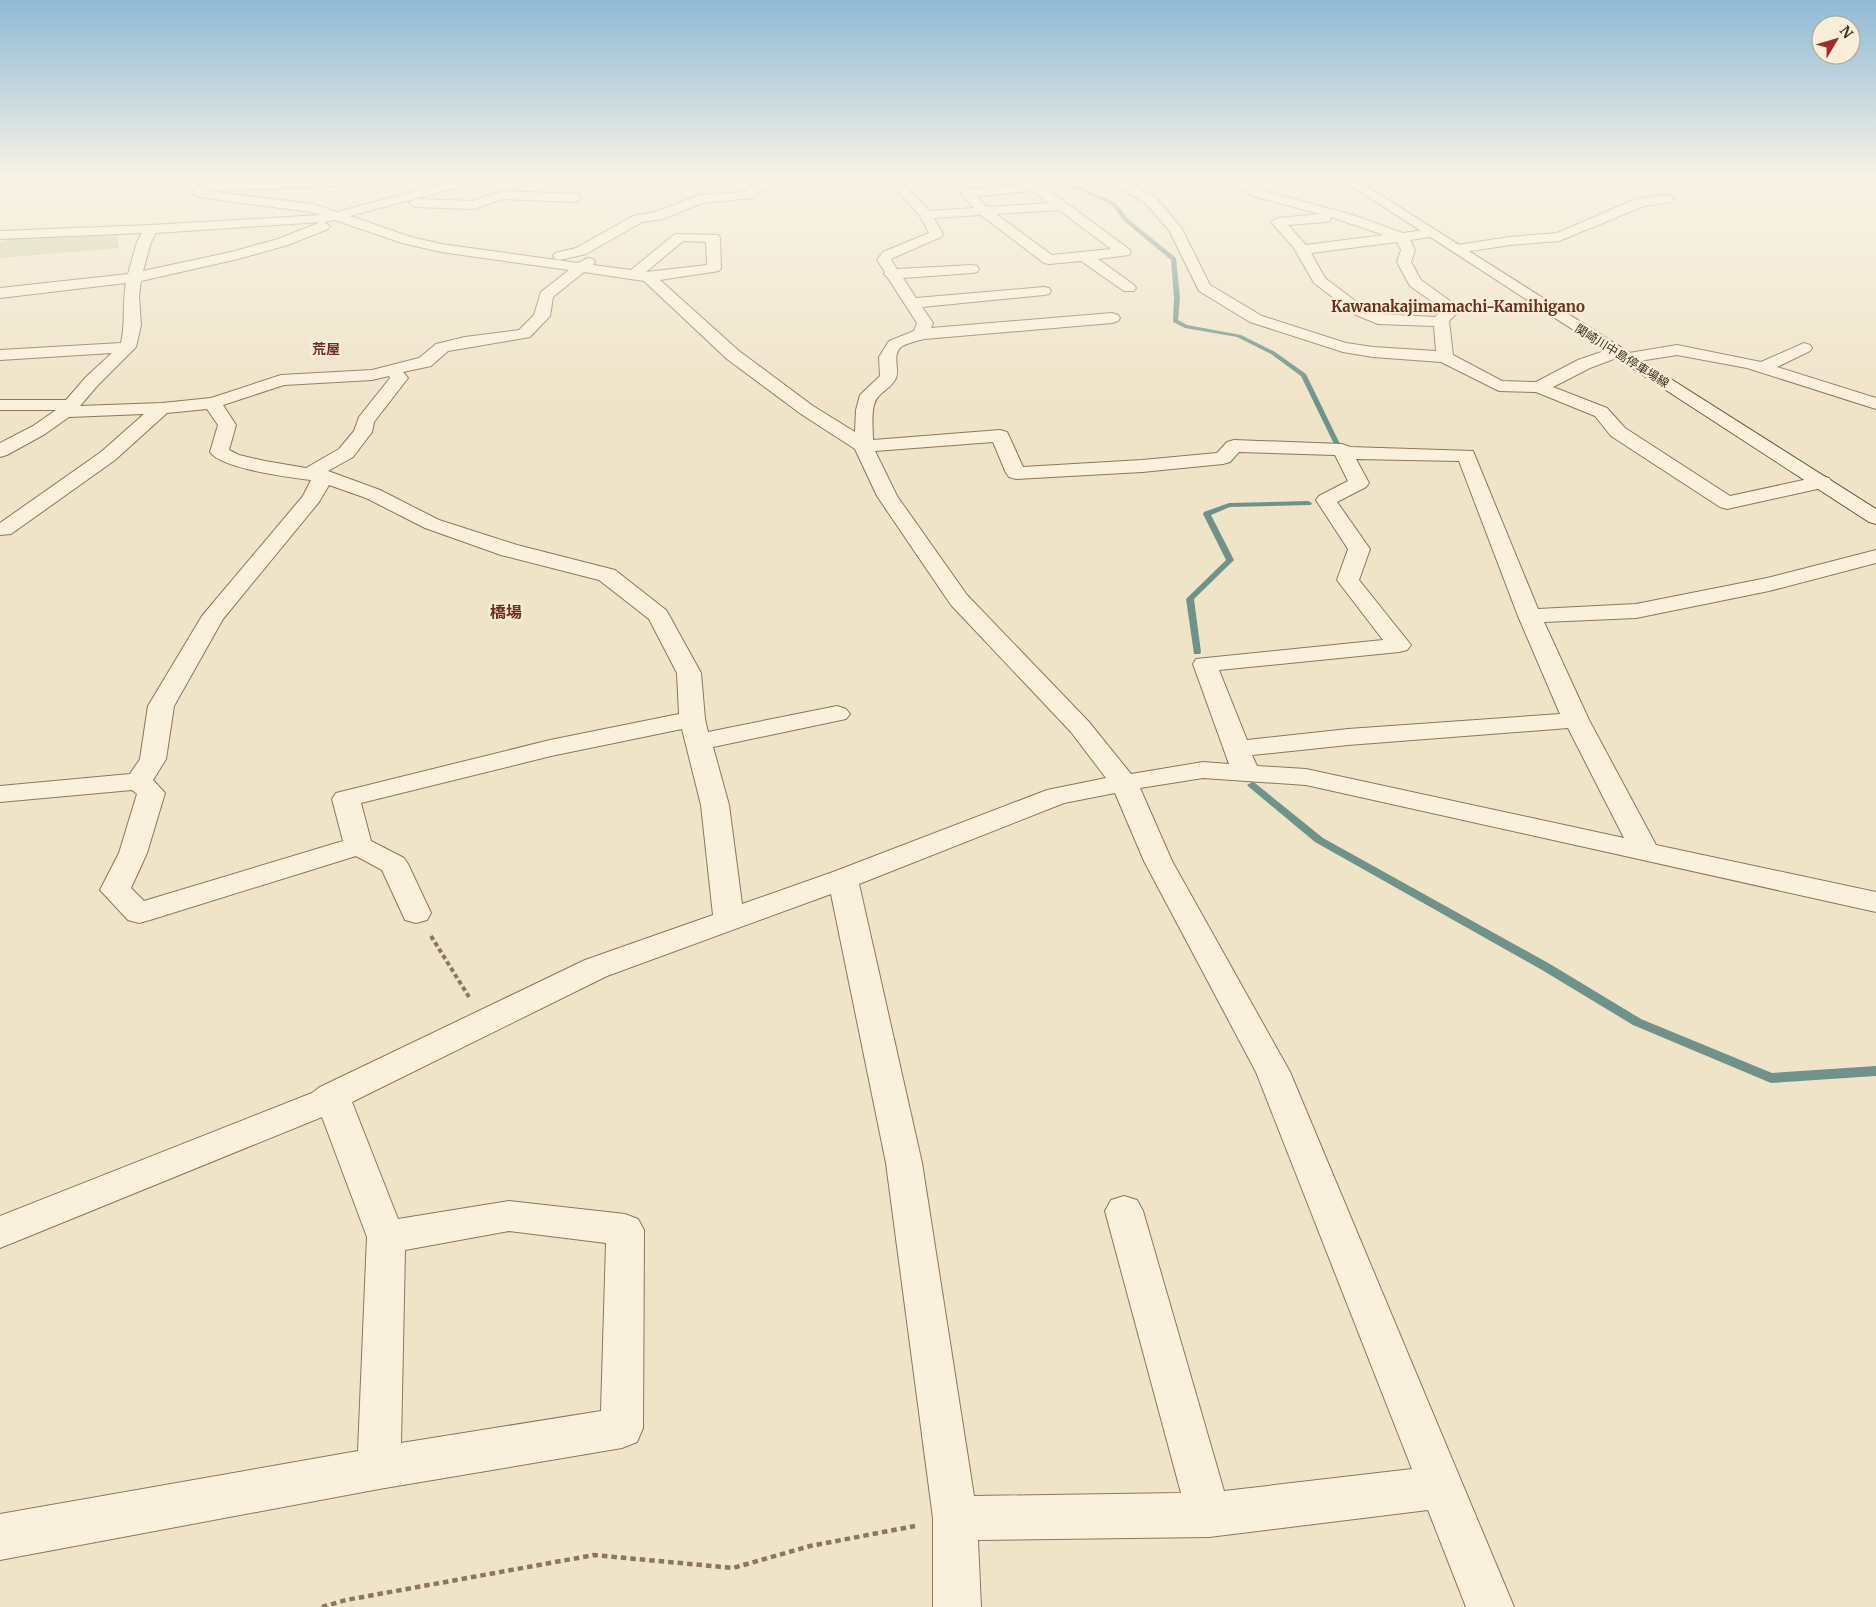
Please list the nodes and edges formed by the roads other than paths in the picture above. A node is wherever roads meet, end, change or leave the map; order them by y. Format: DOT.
graph roads {
  1 [pos="141,252"];
  2 [pos="248,252"];
  3 [pos="468,252"];
  4 [pos="577,252"];
  5 [pos="582,252"];
  6 [pos="664,252"];
  7 [pos="713,252"];
  8 [pos="896,252"];
  9 [pos="1038,252"];
  10 [pos="1124,252"];
  11 [pos="1186,252"];
  12 [pos="1303,252"];
  13 [pos="1407,252"];
  14 [pos="1460,252"];
  15 [pos="1084,256"];
  16 [pos="521,260"];
  17 [pos="581,268"];
  18 [pos="972,269"];
  19 [pos="891,274"];
  20 [pos="641,276"];
  21 [pos="134,278"];
  22 [pos="1129,288"];
  23 [pos="1044,291"];
  24 [pos="0,293"];
  25 [pos="913,303"];
  26 [pos="1112,318"];
  27 [pos="1441,322"];
  28 [pos="921,334"];
  29 [pos="128,347"];
  30 [pos="1804,348"];
  31 [pos="0,355"];
  32 [pos="1621,355"];
  33 [pos="1445,357"];
  34 [pos="1762,368"];
  35 [pos="393,370"];
  36 [pos="1539,386"];
  37 [pos="212,403"];
  38 [pos="1876,404"];
  39 [pos="0,405"];
  40 [pos="162,408"];
  41 [pos="68,409"];
  42 [pos="863,446"];
  43 [pos="0,451"];
  44 [pos="1344,453"];
  45 [pos="316,475"];
  46 [pos="1822,482"];
  47 [pos="1876,518"];
  48 [pos="1,533"];
  49 [pos="1876,556"];
  50 [pos="1529,616"];
  51 [pos="837,714"];
  52 [pos="1576,720"];
  53 [pos="695,731"];
  54 [pos="1242,761"];
  55 [pos="138,781"];
  56 [pos="1124,783"];
  57 [pos="0,794"];
  58 [pos="358,846"];
  59 [pos="1645,851"];
  60 [pos="843,879"];
  61 [pos="1876,902"];
  62 [pos="416,912"];
  63 [pos="729,919"];
  64 [pos="332,1096"];
  65 [pos="1124,1211"];
  66 [pos="0,1232"];
  67 [pos="386,1237"];
  68 [pos="379,1468"];
  69 [pos="1441,1487"];
  70 [pos="1209,1515"];
  71 [pos="955,1518"];
  72 [pos="0,1537"];
  73 [pos="958,1607"];
  74 [pos="1490,1607"];
  1 -- 21 [label="street"];
  2 -- 21 [label="street"];
  3 -- 16 [label="street"];
  4 -- 16 [label="street"];
  5 -- 17 [label="street"];
  6 -- 20 [label="street"];
  7 -- 20 [label="street"];
  8 -- 19 [label="street"];
  9 -- 15 [label="street"];
  10 -- 15 [label="street"];
  11 -- 33 [label="street"];
  12 -- 27 [label="street"];
  13 -- 27 [label="street"];
  14 -- 32 [label="street, 関崎川中島停車場線"];
  15 -- 22 [label="street"];
  16 -- 17 [label="street"];
  17 -- 20 [label="street"];
  17 -- 35 [label="street"];
  18 -- 19 [label="street"];
  19 -- 25 [label="street"];
  20 -- 42 [label="street"];
  21 -- 24 [label="street"];
  21 -- 29 [label="street"];
  23 -- 25 [label="street"];
  25 -- 28 [label="street"];
  26 -- 28 [label="street"];
  27 -- 33 [label="street"];
  28 -- 42 [label="street"];
  29 -- 31 [label="street"];
  29 -- 41 [label="street"];
  30 -- 34 [label="street"];
  32 -- 34 [label="street"];
  32 -- 36 [label="street"];
  32 -- 46 [label="street, 関崎川中島停車場線"];
  33 -- 36 [label="street"];
  34 -- 38 [label="street"];
  35 -- 37 [label="street"];
  35 -- 45 [label="street"];
  36 -- 46 [label="street"];
  37 -- 40 [label="street"];
  37 -- 45 [label="street"];
  39 -- 41 [label="street"];
  40 -- 41 [label="street"];
  40 -- 48 [label="street"];
  41 -- 43 [label="street"];
  42 -- 44 [label="street"];
  42 -- 56 [label="street"];
  44 -- 50 [label="street"];
  44 -- 54 [label="street"];
  45 -- 53 [label="street"];
  45 -- 55 [label="street"];
  46 -- 47 [label="street, 関崎川中島停車場線"];
  49 -- 50 [label="street"];
  50 -- 52 [label="street"];
  51 -- 53 [label="street"];
  52 -- 54 [label="street"];
  52 -- 59 [label="street"];
  53 -- 58 [label="street"];
  53 -- 63 [label="street"];
  54 -- 56 [label="street"];
  54 -- 59 [label="street"];
  55 -- 57 [label="street"];
  55 -- 58 [label="street"];
  56 -- 60 [label="street"];
  56 -- 69 [label="street"];
  58 -- 62 [label="street"];
  59 -- 61 [label="street"];
  60 -- 63 [label="street"];
  60 -- 71 [label="street"];
  63 -- 64 [label="street"];
  64 -- 66 [label="street"];
  64 -- 67 [label="street"];
  65 -- 70 [label="street"];
  67 -- 68 [label="street"];
  67 -- 68 [label="street"];
  68 -- 72 [label="street"];
  69 -- 70 [label="street"];
  69 -- 74 [label="street"];
  70 -- 71 [label="street"];
  71 -- 73 [label="street"];
}
